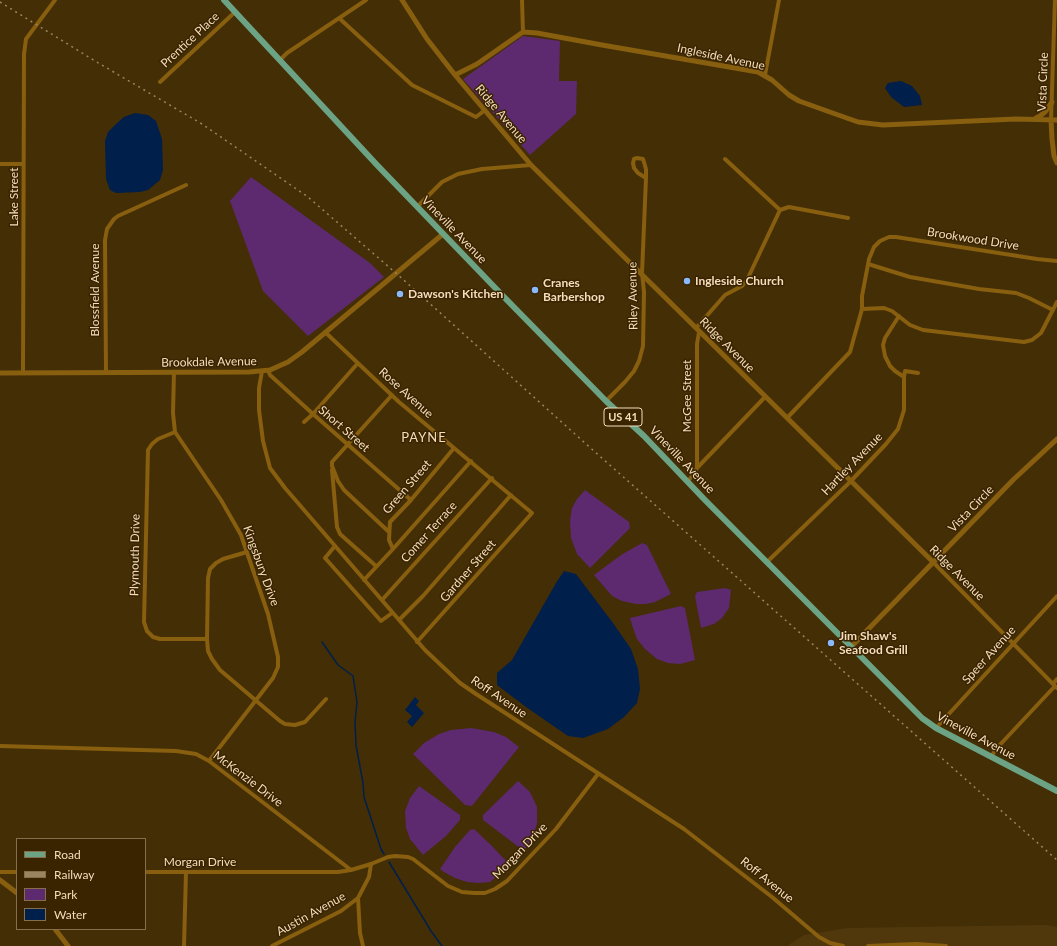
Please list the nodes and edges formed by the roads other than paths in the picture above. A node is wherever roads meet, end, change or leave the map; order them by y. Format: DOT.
graph roads {
  1 [pos="54,0"];
  2 [pos="224,0"];
  3 [pos="366,0"];
  4 [pos="402,0"];
  5 [pos="522,0"];
  6 [pos="779,0"];
  7 [pos="1055,0"];
  8 [pos="235,12"];
  9 [pos="340,18"];
  10 [pos="523,32"];
  11 [pos="280,60"];
  12 [pos="765,75"];
  13 [pos="455,76"];
  14 [pos="160,82"];
  15 [pos="1052,102"];
  16 [pos="485,110"];
  17 [pos="1032,119"];
  18 [pos="1054,120"];
  19 [pos="725,159"];
  20 [pos="1057,163"];
  21 [pos="0,164"];
  22 [pos="23,164"];
  23 [pos="531,165"];
  24 [pos="646,178"];
  25 [pos="186,185"];
  26 [pos="417,207"];
  27 [pos="780,210"];
  28 [pos="848,218"];
  29 [pos="443,234"];
  30 [pos="1057,261"];
  31 [pos="868,264"];
  32 [pos="642,273"];
  33 [pos="1057,302"];
  34 [pos="862,309"];
  35 [pos="1053,310"];
  36 [pos="899,316"];
  37 [pos="697,330"];
  38 [pos="325,332"];
  39 [pos="358,363"];
  40 [pos="265,371"];
  41 [pos="106,372"];
  42 [pos="174,372"];
  43 [pos="0,373"];
  44 [pos="23,373"];
  45 [pos="918,373"];
  46 [pos="904,377"];
  47 [pos="392,395"];
  48 [pos="765,397"];
  49 [pos="606,401"];
  50 [pos="313,414"];
  51 [pos="787,418"];
  52 [pos="304,422"];
  53 [pos="175,432"];
  54 [pos="1057,439"];
  55 [pos="348,445"];
  56 [pos="454,448"];
  57 [pos="471,461"];
  58 [pos="332,466"];
  59 [pos="697,468"];
  60 [pos="492,478"];
  61 [pos="687,482"];
  62 [pos="850,482"];
  63 [pos="511,495"];
  64 [pos="410,500"];
  65 [pos="532,513"];
  66 [pos="389,532"];
  67 [pos="335,546"];
  68 [pos="393,549"];
  69 [pos="247,552"];
  70 [pos="767,562"];
  71 [pos="933,562"];
  72 [pos="376,566"];
  73 [pos="364,580"];
  74 [pos="1057,596"];
  75 [pos="382,600"];
  76 [pos="392,613"];
  77 [pos="399,620"];
  78 [pos="206,640"];
  79 [pos="417,642"];
  80 [pos="1013,644"];
  81 [pos="851,647"];
  82 [pos="1057,679"];
  83 [pos="1055,686"];
  84 [pos="326,699"];
  85 [pos="256,700"];
  86 [pos="936,728"];
  87 [pos="0,746"];
  88 [pos="991,757"];
  89 [pos="209,761"];
  90 [pos="598,774"];
  91 [pos="1057,790"];
  92 [pos="371,864"];
  93 [pos="351,870"];
  94 [pos="0,872"];
  95 [pos="16,872"];
  96 [pos="146,872"];
  97 [pos="186,872"];
  98 [pos="0,880"];
  99 [pos="16,892"];
  100 [pos="358,898"];
  101 [pos="56,930"];
  102 [pos="889,945"];
  103 [pos="68,946"];
  104 [pos="184,946"];
  105 [pos="272,946"];
  106 [pos="363,946"];
  107 [pos="843,946"];
  108 [pos="868,946"];
  109 [pos="946,946"];
  1 -- 22 [label="street, Lake Street"];
  2 -- 8 [label="main road, Vineville Avenue / US 41"];
  3 -- 9 [label="street"];
  4 -- 13 [label="street, Ridge Avenue"];
  5 -- 10 [label="street"];
  6 -- 12 [label="street"];
  7 -- 15 [label="street, Vista Circle"];
  8 -- 11 [label="main road, Vineville Avenue / US 41"];
  8 -- 14 [label="street, Prentice Place"];
  9 -- 11 [label="street"];
  9 -- 16 [label="street"];
  10 -- 12 [label="street, Ingleside Avenue"];
  10 -- 13 [label="street"];
  11 -- 26 [label="main road, Vineville Avenue / US 41"];
  12 -- 17 [label="street, Ingleside Avenue"];
  13 -- 16 [label="street, Ridge Avenue"];
  15 -- 17 [label="street"];
  15 -- 18 [label="street, Vista Circle"];
  16 -- 23 [label="street, Ridge Avenue"];
  17 -- 18 [label="street, Ingleside Avenue"];
  18 -- 20 [label="street, Vista Circle"];
  19 -- 27 [label="street"];
  21 -- 22 [label="street"];
  22 -- 44 [label="street, Lake Street"];
  23 -- 26 [label="street"];
  23 -- 32 [label="street, Ridge Avenue"];
  24 -- 24 [label="street, Riley Avenue"];
  24 -- 32 [label="street, Riley Avenue"];
  25 -- 41 [label="street, Blossfield Avenue"];
  26 -- 29 [label="main road, Vineville Avenue / US 41"];
  27 -- 28 [label="street"];
  27 -- 37 [label="street"];
  29 -- 38 [label="street, Brookdale Avenue"];
  29 -- 49 [label="main road, Vineville Avenue / US 41"];
  30 -- 31 [label="street, Brookwood Drive"];
  31 -- 34 [label="street"];
  31 -- 35 [label="street"];
  32 -- 37 [label="street, Ridge Avenue"];
  32 -- 49 [label="street, Riley Avenue"];
  33 -- 35 [label="street"];
  34 -- 36 [label="street"];
  34 -- 51 [label="street"];
  35 -- 36 [label="street"];
  36 -- 46 [label="street"];
  37 -- 48 [label="street, Ridge Avenue"];
  37 -- 59 [label="street, McGee Street"];
  38 -- 39 [label="street, Rose Avenue"];
  38 -- 40 [label="street, Brookdale Avenue"];
  39 -- 47 [label="street, Rose Avenue"];
  39 -- 50 [label="street"];
  40 -- 42 [label="street, Brookdale Avenue"];
  40 -- 50 [label="street, Short Street"];
  40 -- 67 [label="street, Roff Avenue"];
  41 -- 42 [label="street, Brookdale Avenue"];
  41 -- 44 [label="street, Brookdale Avenue"];
  42 -- 53 [label="street, Kingsbury Drive"];
  43 -- 44 [label="street, Brookdale Avenue"];
  45 -- 46 [label="street"];
  46 -- 62 [label="street, Hartley Avenue"];
  47 -- 55 [label="street"];
  47 -- 56 [label="street, Rose Avenue"];
  48 -- 51 [label="street, Ridge Avenue"];
  48 -- 59 [label="street"];
  49 -- 61 [label="main road, Vineville Avenue / US 41"];
  50 -- 52 [label="street"];
  50 -- 55 [label="street, Short Street"];
  51 -- 62 [label="street, Ridge Avenue"];
  53 -- 69 [label="street, Kingsbury Drive"];
  53 -- 78 [label="street, Plymouth Drive"];
  54 -- 71 [label="street, Vista Circle"];
  55 -- 58 [label="street"];
  55 -- 64 [label="street, Short Street"];
  56 -- 57 [label="street, Rose Avenue"];
  56 -- 64 [label="street, Green Street"];
  57 -- 60 [label="street, Rose Avenue"];
  57 -- 68 [label="street"];
  58 -- 66 [label="street"];
  58 -- 72 [label="street"];
  59 -- 61 [label="street"];
  60 -- 63 [label="street, Rose Avenue"];
  60 -- 75 [label="street, Comer Terrace"];
  61 -- 70 [label="main road, Vineville Avenue / US 41"];
  62 -- 70 [label="street, Hartley Avenue"];
  62 -- 71 [label="street, Ridge Avenue"];
  63 -- 65 [label="street, Rose Avenue"];
  63 -- 77 [label="street"];
  64 -- 66 [label="street, Green Street"];
  65 -- 79 [label="street, Gardner Street"];
  66 -- 68 [label="street, Green Street"];
  67 -- 73 [label="street, Roff Avenue"];
  67 -- 76 [label="street"];
  68 -- 72 [label="street"];
  69 -- 78 [label="street"];
  69 -- 85 [label="street, Kingsbury Drive"];
  70 -- 81 [label="main road, Vineville Avenue / US 41"];
  71 -- 80 [label="street, Ridge Avenue"];
  71 -- 81 [label="street, Vista Circle"];
  72 -- 73 [label="street"];
  73 -- 75 [label="street, Roff Avenue"];
  74 -- 80 [label="street, Speer Avenue"];
  75 -- 76 [label="street, Roff Avenue"];
  76 -- 77 [label="street, Roff Avenue"];
  77 -- 79 [label="street, Roff Avenue"];
  78 -- 85 [label="street"];
  79 -- 90 [label="street, Roff Avenue"];
  80 -- 83 [label="street, Ridge Avenue"];
  80 -- 86 [label="street, Speer Avenue"];
  81 -- 86 [label="main road, Vineville Avenue / US 41"];
  82 -- 83 [label="street"];
  83 -- 88 [label="street"];
  84 -- 85 [label="street"];
  85 -- 89 [label="street, Kingsbury Drive"];
  86 -- 88 [label="main road, Vineville Avenue / US 41"];
  87 -- 89 [label="street, McKenzie Drive"];
  88 -- 91 [label="main road, Vineville Avenue / US 41"];
  89 -- 93 [label="street, McKenzie Drive"];
  90 -- 92 [label="street, Morgan Drive"];
  90 -- 107 [label="street, Roff Avenue"];
  92 -- 93 [label="street"];
  92 -- 100 [label="street"];
  93 -- 97 [label="street, Morgan Drive"];
  94 -- 95 [label="street"];
  96 -- 97 [label="street, Morgan Drive"];
  97 -- 104 [label="street"];
  98 -- 99 [label="street"];
  100 -- 105 [label="street, Austin Avenue"];
  100 -- 106 [label="street"];
  101 -- 103 [label="street"];
  102 -- 108 [label="street"];
  102 -- 109 [label="street"];
}
